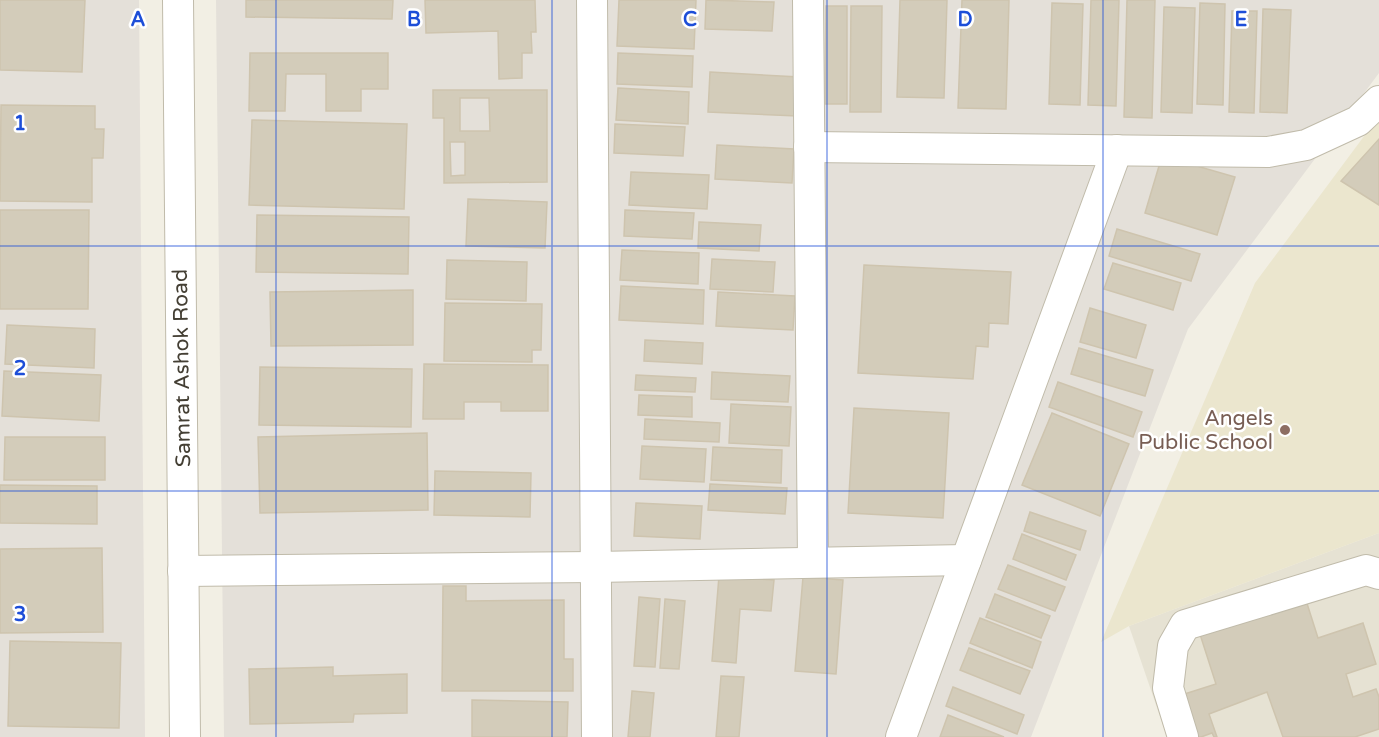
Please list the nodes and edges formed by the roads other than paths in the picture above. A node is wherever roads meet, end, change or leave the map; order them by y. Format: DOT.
graph roads {
  1 [pos="178,0"];
  2 [pos="592,0"];
  3 [pos="808,0"];
  4 [pos="1379,101"];
  5 [pos="809,147"];
  6 [pos="1117,150"];
  7 [pos="966,560"];
  8 [pos="813,562"];
  9 [pos="596,567"];
  10 [pos="183,571"];
  11 [pos="1379,574"];
  12 [pos="185,737"];
  13 [pos="597,737"];
  14 [pos="901,737"];
  15 [pos="1183,737"];
  1 -- 10 [label="street, Samrat Ashok Road"];
  2 -- 9 [label="street"];
  3 -- 5 [label="street"];
  4 -- 6 [label="street"];
  5 -- 6 [label="street"];
  5 -- 8 [label="street"];
  6 -- 7 [label="street"];
  7 -- 8 [label="street"];
  7 -- 14 [label="street"];
  8 -- 9 [label="street"];
  9 -- 10 [label="street"];
  9 -- 13 [label="street"];
  10 -- 12 [label="street, Samrat Ashok Road"];
  11 -- 15 [label="street"];
}
